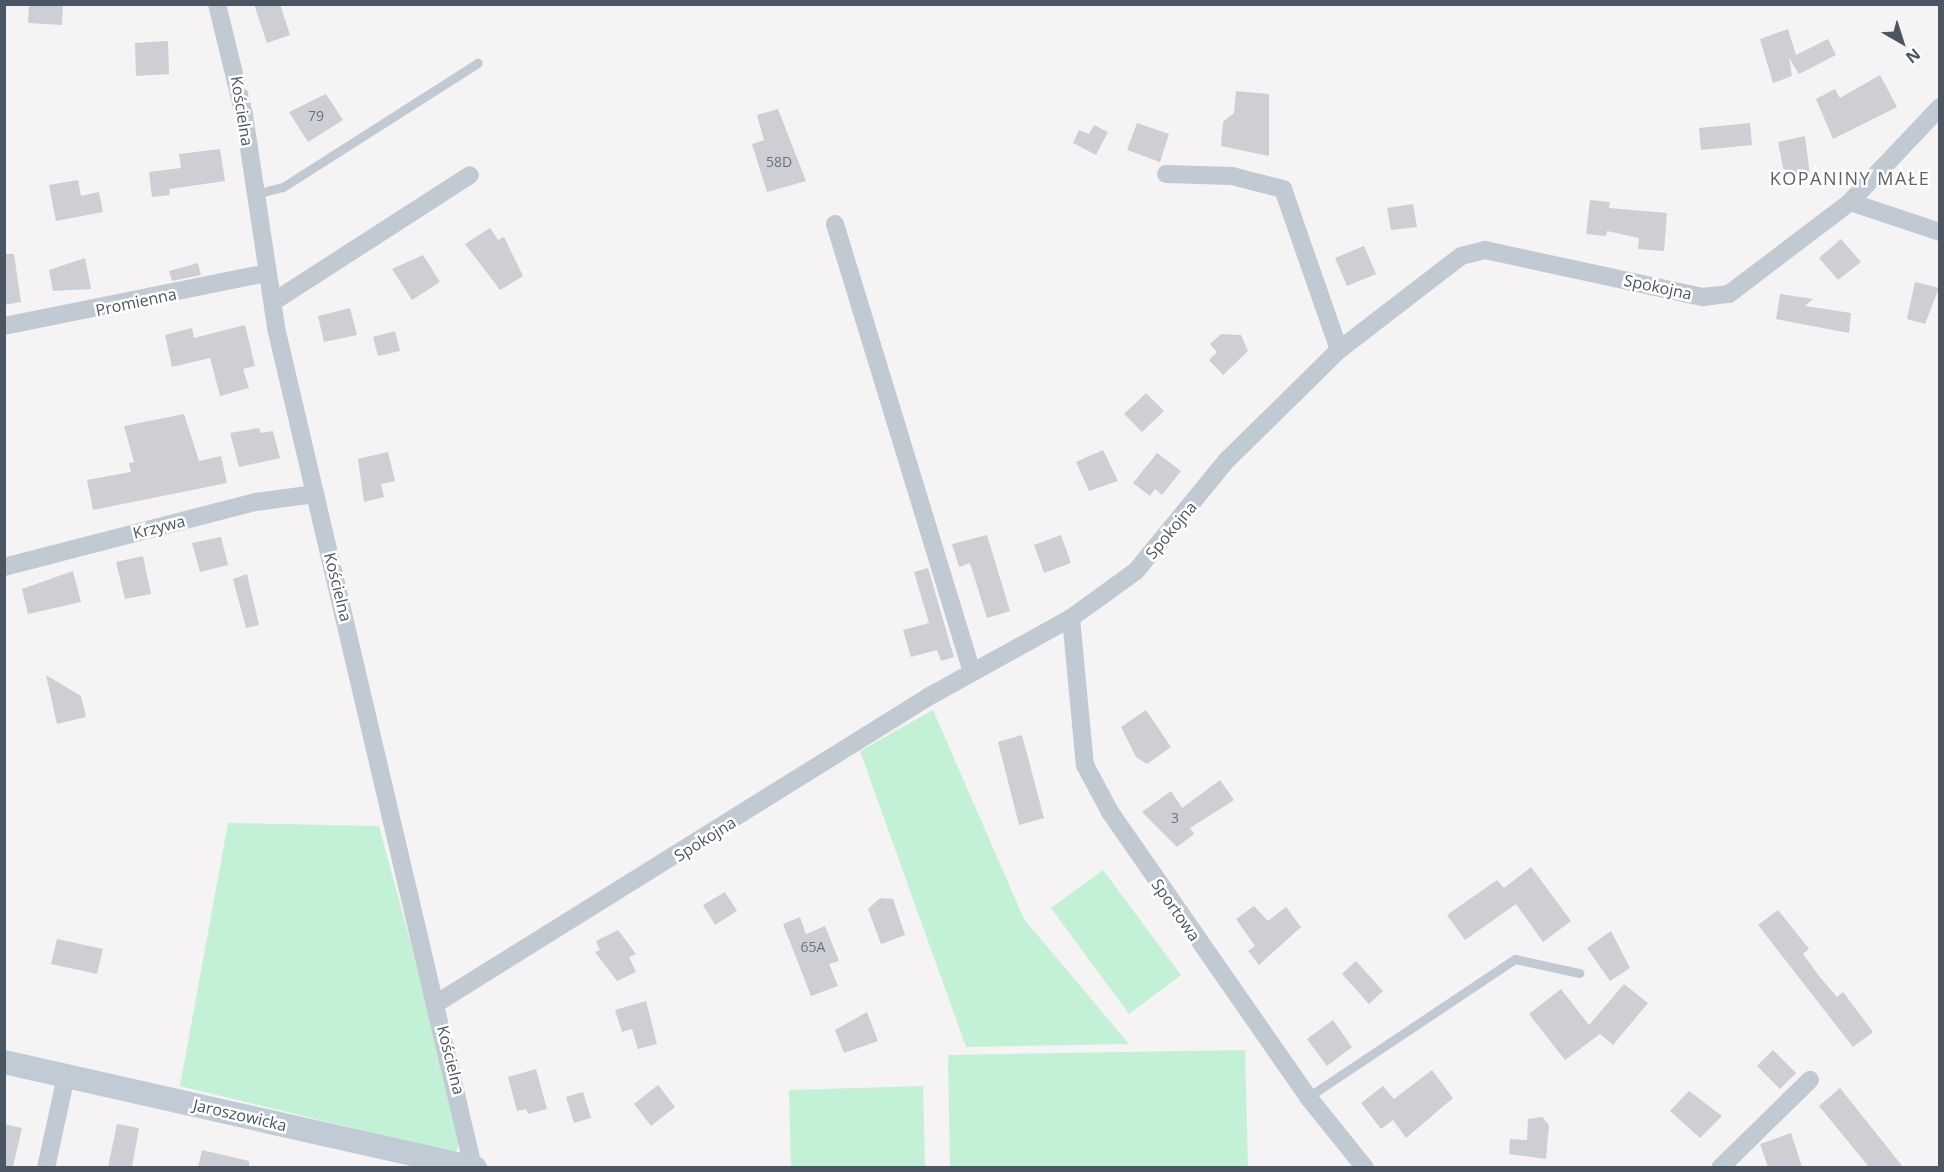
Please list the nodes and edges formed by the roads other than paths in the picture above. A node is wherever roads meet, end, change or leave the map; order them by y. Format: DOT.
graph roads {
  1 [pos="217,4"];
  2 [pos="478,63"];
  3 [pos="1940,107"];
  4 [pos="1166,174"];
  5 [pos="470,175"];
  6 [pos="255,194"];
  7 [pos="1850,202"];
  8 [pos="835,224"];
  9 [pos="1940,232"];
  10 [pos="267,273"];
  11 [pos="273,302"];
  12 [pos="4,326"];
  13 [pos="1339,350"];
  14 [pos="315,494"];
  15 [pos="4,567"];
  16 [pos="1071,618"];
  17 [pos="972,673"];
  18 [pos="1579,973"];
  19 [pos="437,1003"];
  20 [pos="4,1062"];
  21 [pos="66,1076"];
  22 [pos="1810,1080"];
  23 [pos="1308,1097"];
  24 [pos="46,1167"];
  25 [pos="474,1167"];
  26 [pos="1365,1167"];
  27 [pos="1720,1167"];
  1 -- 6 [label="street, Kościelna"];
  2 -- 6 [label="lane"];
  3 -- 7 [label="street, Spokojna"];
  4 -- 13 [label="street"];
  5 -- 11 [label="street"];
  6 -- 10 [label="street, Kościelna"];
  7 -- 9 [label="street"];
  7 -- 13 [label="street, Spokojna"];
  8 -- 17 [label="street"];
  10 -- 11 [label="street, Kościelna"];
  10 -- 12 [label="street, Promienna"];
  11 -- 14 [label="street, Kościelna"];
  13 -- 16 [label="street, Spokojna"];
  14 -- 15 [label="street, Krzywa"];
  14 -- 19 [label="street, Kościelna"];
  16 -- 17 [label="street, Spokojna"];
  16 -- 23 [label="street, Sportowa"];
  17 -- 19 [label="street, Spokojna"];
  18 -- 23 [label="lane"];
  19 -- 25 [label="street, Kościelna"];
  20 -- 21 [label="street, Jaroszowicka"];
  21 -- 24 [label="street"];
  21 -- 25 [label="street, Jaroszowicka"];
  22 -- 27 [label="street"];
  23 -- 26 [label="street, Sportowa"];
}
